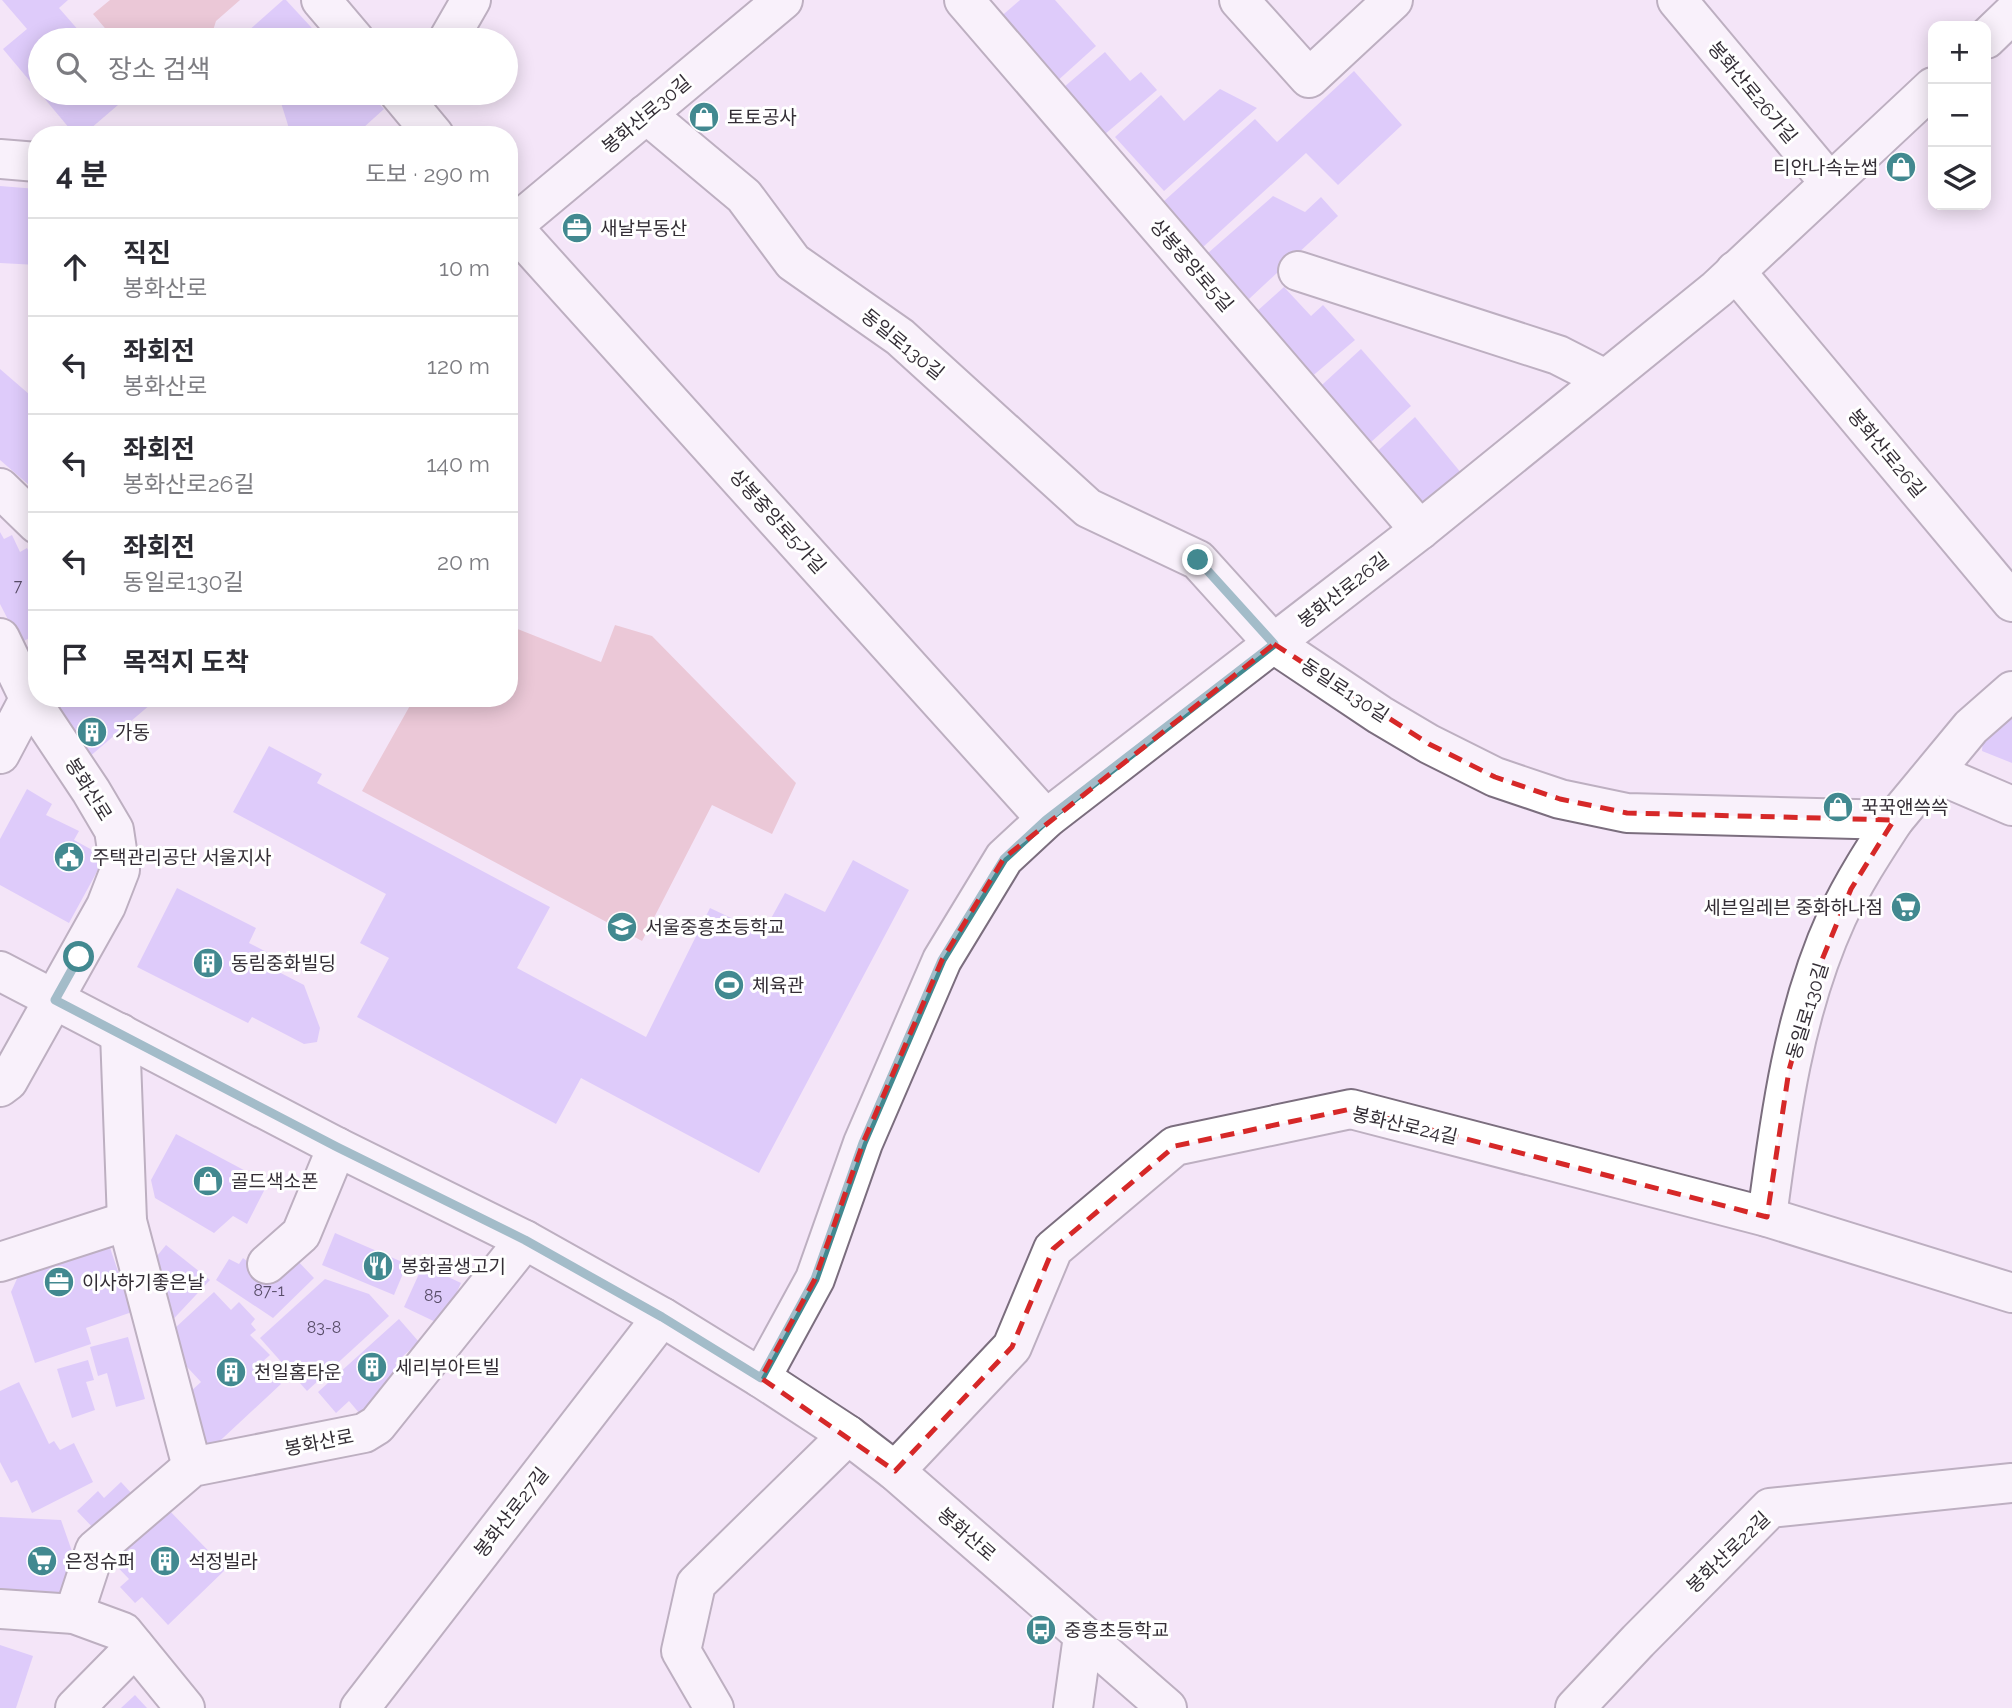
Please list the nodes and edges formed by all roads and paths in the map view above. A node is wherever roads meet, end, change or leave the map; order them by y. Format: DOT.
graph roads {
  1 [pos="321,0"];
  2 [pos="471,0"];
  3 [pos="783,0"];
  4 [pos="964,0"];
  5 [pos="1239,0"];
  6 [pos="1393,0"];
  7 [pos="1677,0"];
  8 [pos="2012,14"];
  9 [pos="345,28"];
  10 [pos="455,28"];
  11 [pos="1991,34"];
  12 [pos="1928,93"];
  13 [pos="405,107"];
  14 [pos="646,114"];
  15 [pos="425,126"];
  16 [pos="0,159"];
  17 [pos="28,161"];
  18 [pos="1830,183"];
  19 [pos="518,219"];
  20 [pos="518,235"];
  21 [pos="1298,271"];
  22 [pos="1735,271"];
  23 [pos="1605,379"];
  24 [pos="0,488"];
  25 [pos="28,515"];
  26 [pos="1420,530"];
  27 [pos="2012,603"];
  28 [pos="0,638"];
  29 [pos="1274,644"];
  30 [pos="28,683"];
  31 [pos="2012,691"];
  32 [pos="28,701"];
  33 [pos="42,707"];
  34 [pos="0,754"];
  35 [pos="1935,773"];
  36 [pos="2012,806"];
  37 [pos="1046,820"];
  38 [pos="1894,820"];
  39 [pos="0,971"];
  40 [pos="55,1000"];
  41 [pos="120,1033"];
  42 [pos="0,1087"];
  43 [pos="337,1147"];
  44 [pos="1767,1217"];
  45 [pos="127,1221"];
  46 [pos="525,1240"];
  47 [pos="0,1262"];
  48 [pos="267,1264"];
  49 [pos="2012,1293"];
  50 [pos="662,1317"];
  51 [pos="761,1378"];
  52 [pos="848,1436"];
  53 [pos="192,1467"];
  54 [pos="895,1471"];
  55 [pos="2012,1483"];
  56 [pos="0,1609"];
  57 [pos="74,1614"];
  58 [pos="1083,1636"];
  59 [pos="135,1647"];
  60 [pos="75,1708"];
  61 [pos="185,1708"];
  62 [pos="360,1708"];
  63 [pos="714,1708"];
  64 [pos="1073,1708"];
  65 [pos="1167,1708"];
  66 [pos="1575,1708"];
  1 -- 9 [label="street"];
  2 -- 10 [label="street"];
  3 -- 14 [label="street, 봉화산로30길"];
  4 -- 26 [label="street, 상봉중앙로5길"];
  5 -- 6 [label="street"];
  7 -- 18 [label="street, 봉화산로26가길"];
  8 -- 11 [label="street"];
  12 -- 18 [label="street, 봉화산로26길"];
  13 -- 15 [label="street"];
  14 -- 19 [label="street, 봉화산로30길"];
  14 -- 29 [label="street, 동일로130길"];
  16 -- 17 [label="street"];
  18 -- 22 [label="street, 봉화산로26길"];
  20 -- 37 [label="street, 상봉중앙로5가길"];
  21 -- 23 [label="street"];
  22 -- 23 [label="street, 봉화산로26길"];
  22 -- 27 [label="street, 봉화산로26길"];
  23 -- 26 [label="street, 봉화산로26길"];
  24 -- 25 [label="street"];
  26 -- 29 [label="street, 봉화산로26길"];
  28 -- 30 [label="street"];
  29 -- 37 [label="street, 봉화산로26길"];
  29 -- 38 [label="street, 동일로130길"];
  31 -- 35 [label="street, 동일로130길"];
  32 -- 34 [label="street"];
  33 -- 40 [label="street, 봉화산로"];
  35 -- 36 [label="street"];
  35 -- 38 [label="street, 동일로130길"];
  37 -- 51 [label="street, 봉화산로26길"];
  38 -- 44 [label="street, 동일로130길"];
  39 -- 40 [label="street, 봉화산로"];
  40 -- 41 [label="street, 봉화산로"];
  40 -- 42 [label="street"];
  41 -- 43 [label="street, 봉화산로"];
  41 -- 45 [label="street"];
  43 -- 46 [label="street, 봉화산로"];
  43 -- 48 [label="street"];
  44 -- 49 [label="street, 봉화산로24길"];
  44 -- 54 [label="street, 봉화산로24길"];
  45 -- 47 [label="street"];
  45 -- 53 [label="street"];
  46 -- 50 [label="street, 봉화산로"];
  46 -- 53 [label="street, 봉화산로"];
  50 -- 51 [label="street, 봉화산로"];
  50 -- 62 [label="street, 봉화산로27길"];
  51 -- 52 [label="street, 봉화산로"];
  52 -- 54 [label="street, 봉화산로"];
  52 -- 63 [label="street"];
  53 -- 57 [label="street, 봉화산로"];
  54 -- 58 [label="street, 봉화산로"];
  55 -- 66 [label="street, 봉화산로22길"];
  56 -- 57 [label="street"];
  57 -- 59 [label="street"];
  58 -- 64 [label="street"];
  58 -- 65 [label="street, 봉화산로"];
  59 -- 60 [label="street"];
  59 -- 61 [label="street"];
}
